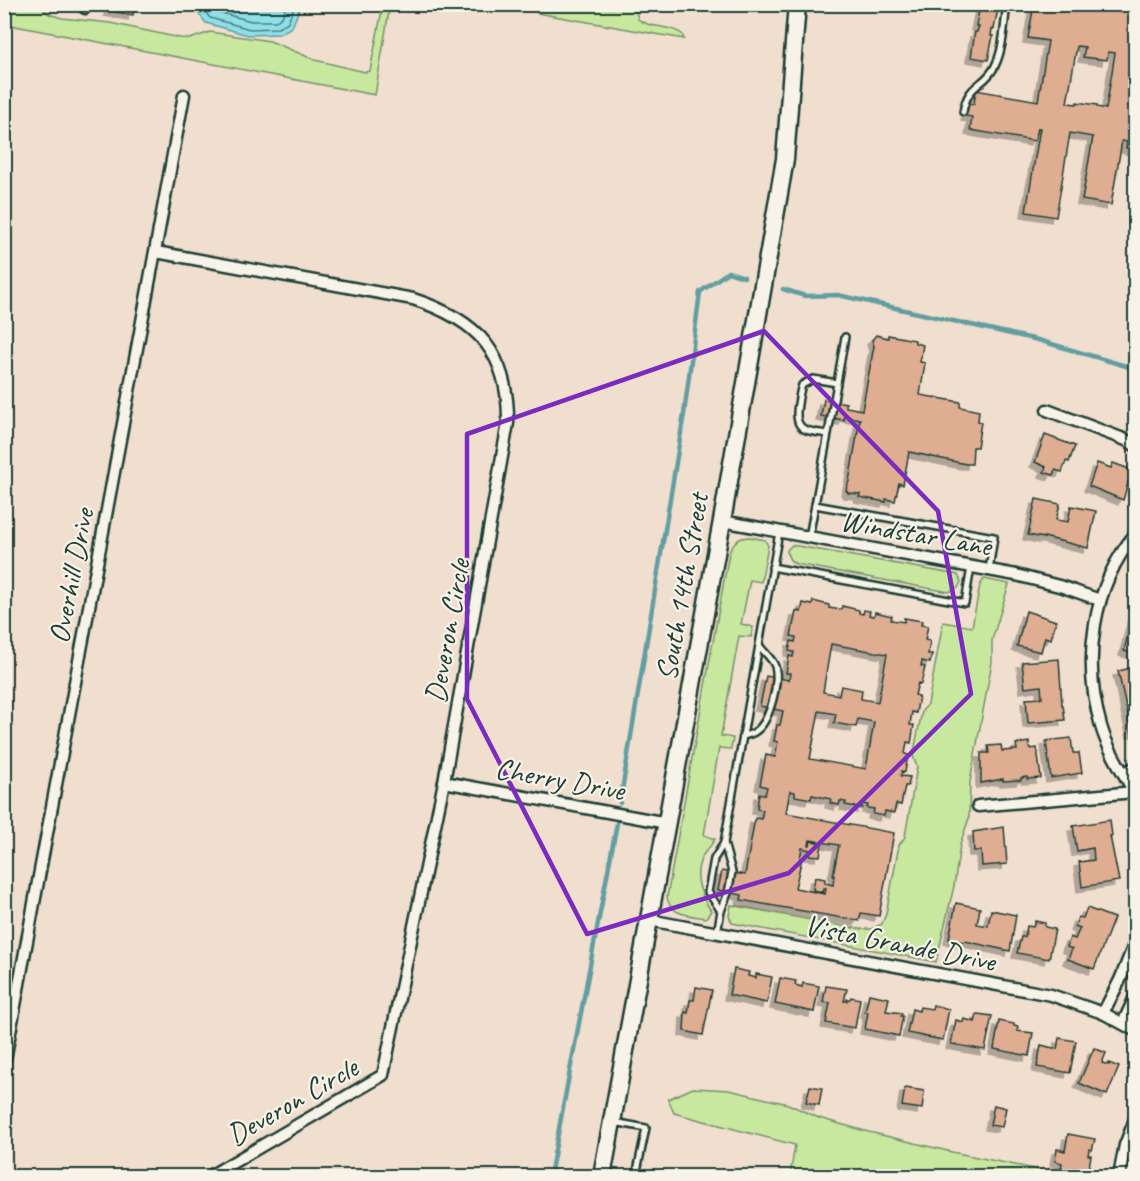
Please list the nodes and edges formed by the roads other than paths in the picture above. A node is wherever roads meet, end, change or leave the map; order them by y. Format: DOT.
graph roads {
  1 [pos="797,4"];
  2 [pos="1007,4"];
  3 [pos="184,95"];
  4 [pos="963,112"];
  5 [pos="156,252"];
  6 [pos="845,337"];
  7 [pos="837,383"];
  8 [pos="1047,410"];
  9 [pos="828,434"];
  10 [pos="1136,446"];
  11 [pos="815,505"];
  12 [pos="722,521"];
  13 [pos="779,532"];
  14 [pos="1136,533"];
  15 [pos="809,538"];
  16 [pos="772,567"];
  17 [pos="971,567"];
  18 [pos="989,570"];
  19 [pos="1100,600"];
  20 [pos="759,645"];
  21 [pos="742,736"];
  22 [pos="1136,767"];
  23 [pos="1124,773"];
  24 [pos="444,782"];
  25 [pos="1135,794"];
  26 [pos="978,806"];
  27 [pos="667,823"];
  28 [pos="724,843"];
  29 [pos="721,911"];
  30 [pos="649,920"];
  31 [pos="717,933"];
  32 [pos="1136,940"];
  33 [pos="1136,995"];
  34 [pos="1103,1013"];
  35 [pos="1123,1023"];
  36 [pos="1136,1031"];
  37 [pos="4,1065"];
  38 [pos="1136,1117"];
  39 [pos="612,1121"];
  40 [pos="210,1176"];
  41 [pos="602,1176"];
  42 [pos="636,1176"];
  43 [pos="1119,1176"];
  1 -- 12 [label="main road, South 14th Street"];
  2 -- 4 [label="lane"];
  3 -- 5 [label="street, Overhill Drive"];
  5 -- 24 [label="street, Deveron Circle"];
  5 -- 37 [label="street, Overhill Drive"];
  6 -- 7 [label="lane"];
  7 -- 9 [label="lane"];
  7 -- 9 [label="lane"];
  8 -- 10 [label="street"];
  9 -- 11 [label="lane"];
  11 -- 15 [label="lane"];
  11 -- 18 [label="lane"];
  12 -- 13 [label="street, Windstar Lane"];
  12 -- 27 [label="main road, South 14th Street"];
  13 -- 15 [label="street, Windstar Lane"];
  13 -- 16 [label="lane"];
  14 -- 19 [label="street"];
  15 -- 17 [label="street, Windstar Lane"];
  16 -- 17 [label="lane"];
  16 -- 20 [label="lane"];
  17 -- 18 [label="street, Windstar Lane"];
  18 -- 19 [label="street, Windstar Lane"];
  19 -- 23 [label="street"];
  20 -- 21 [label="lane"];
  20 -- 21 [label="lane"];
  21 -- 28 [label="lane"];
  22 -- 23 [label="street"];
  23 -- 25 [label="street"];
  24 -- 27 [label="street, Cherry Drive"];
  24 -- 40 [label="street, Deveron Circle"];
  25 -- 26 [label="street"];
  27 -- 30 [label="main road, South 14th Street"];
  28 -- 29 [label="lane"];
  28 -- 29 [label="lane"];
  29 -- 31 [label="lane"];
  30 -- 31 [label="street, Vista Grande Drive"];
  30 -- 39 [label="main road, South 14th Street"];
  31 -- 34 [label="street, Vista Grande Drive"];
  32 -- 34 [label="street"];
  33 -- 35 [label="street"];
  34 -- 35 [label="street, Vista Grande Drive"];
  35 -- 36 [label="street, Vista Grande Drive"];
  38 -- 43 [label="street"];
  39 -- 41 [label="main road, South 14th Street"];
  39 -- 42 [label="lane"];
}
